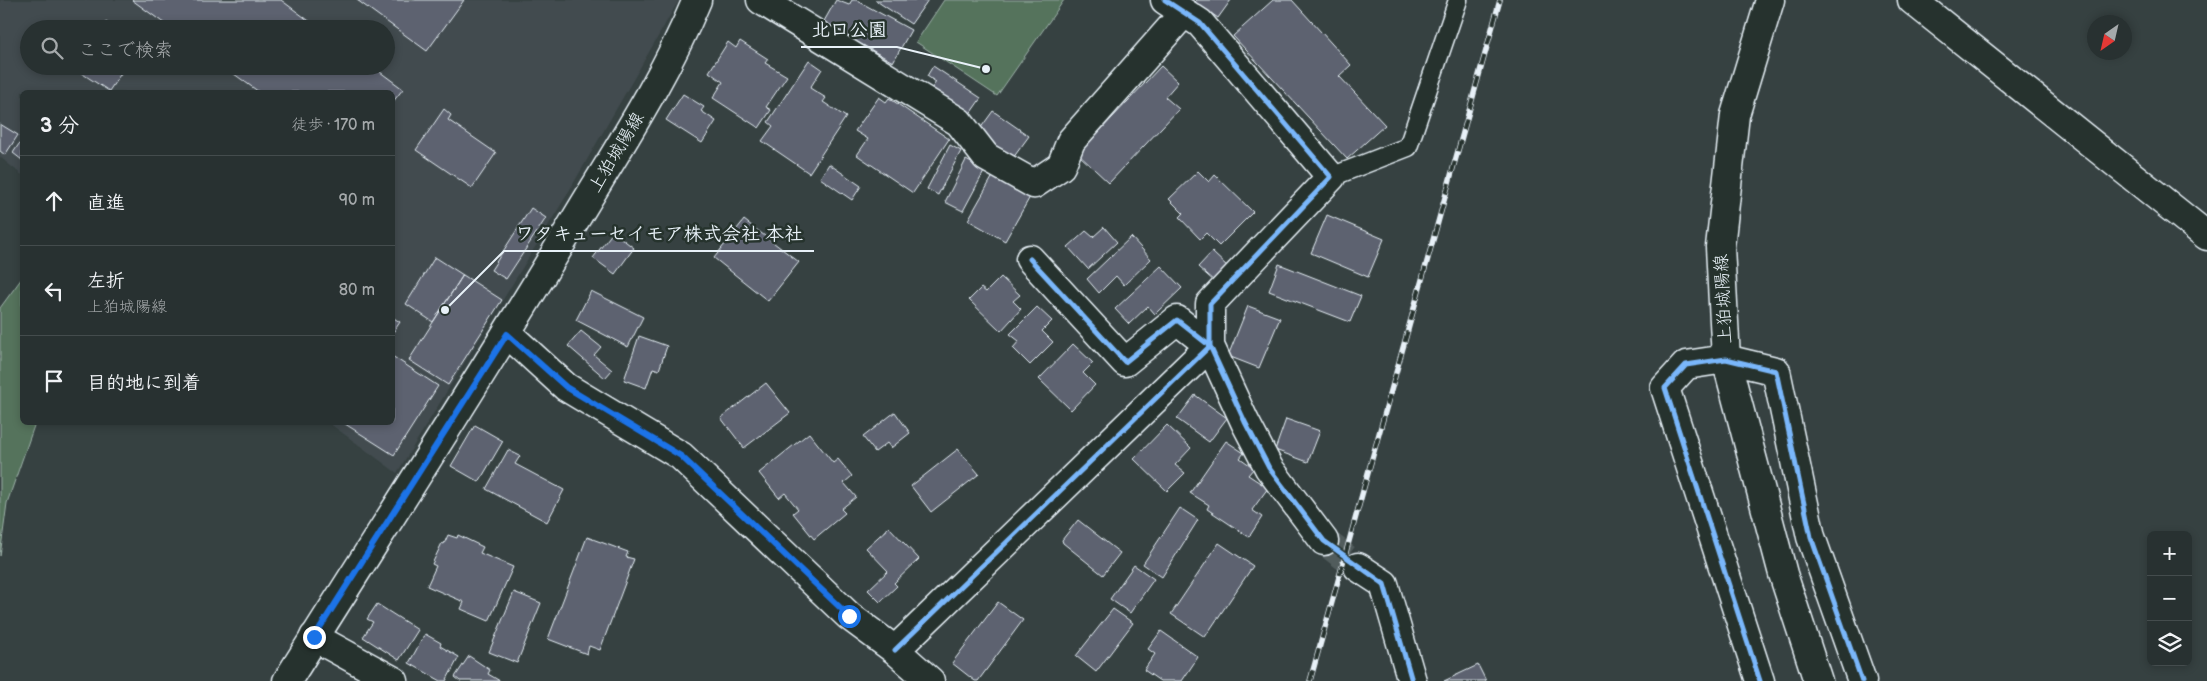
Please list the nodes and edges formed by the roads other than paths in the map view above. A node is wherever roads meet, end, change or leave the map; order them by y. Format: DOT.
graph roads {
  1 [pos="697,0"];
  2 [pos="761,0"];
  3 [pos="1458,0"];
  4 [pos="1770,0"];
  5 [pos="1912,0"];
  6 [pos="1174,6"];
  7 [pos="1331,177"];
  8 [pos="2207,236"];
  9 [pos="1030,259"];
  10 [pos="507,334"];
  11 [pos="1210,346"];
  12 [pos="1726,359"];
  13 [pos="1324,541"];
  14 [pos="1358,567"];
  15 [pos="314,637"];
  16 [pos="895,650"];
  17 [pos="286,681"];
  18 [pos="394,681"];
  19 [pos="930,681"];
  20 [pos="1412,681"];
  21 [pos="1760,681"];
  22 [pos="1818,681"];
  23 [pos="1862,681"];
  1 -- 10 [label="street, 上狛城陽線"];
  2 -- 6 [label="street"];
  3 -- 7 [label="lane"];
  4 -- 12 [label="street, 上狛城陽線"];
  5 -- 8 [label="street"];
  6 -- 7 [label="street"];
  7 -- 11 [label="street"];
  9 -- 11 [label="street"];
  10 -- 15 [label="street, 上狛城陽線"];
  10 -- 16 [label="street"];
  11 -- 13 [label="street"];
  11 -- 16 [label="street"];
  12 -- 21 [label="street"];
  12 -- 22 [label="street, 上狛城陽線"];
  12 -- 23 [label="street"];
  14 -- 20 [label="street"];
  15 -- 17 [label="street, 上狛城陽線"];
  15 -- 18 [label="street"];
  16 -- 19 [label="street"];
}
